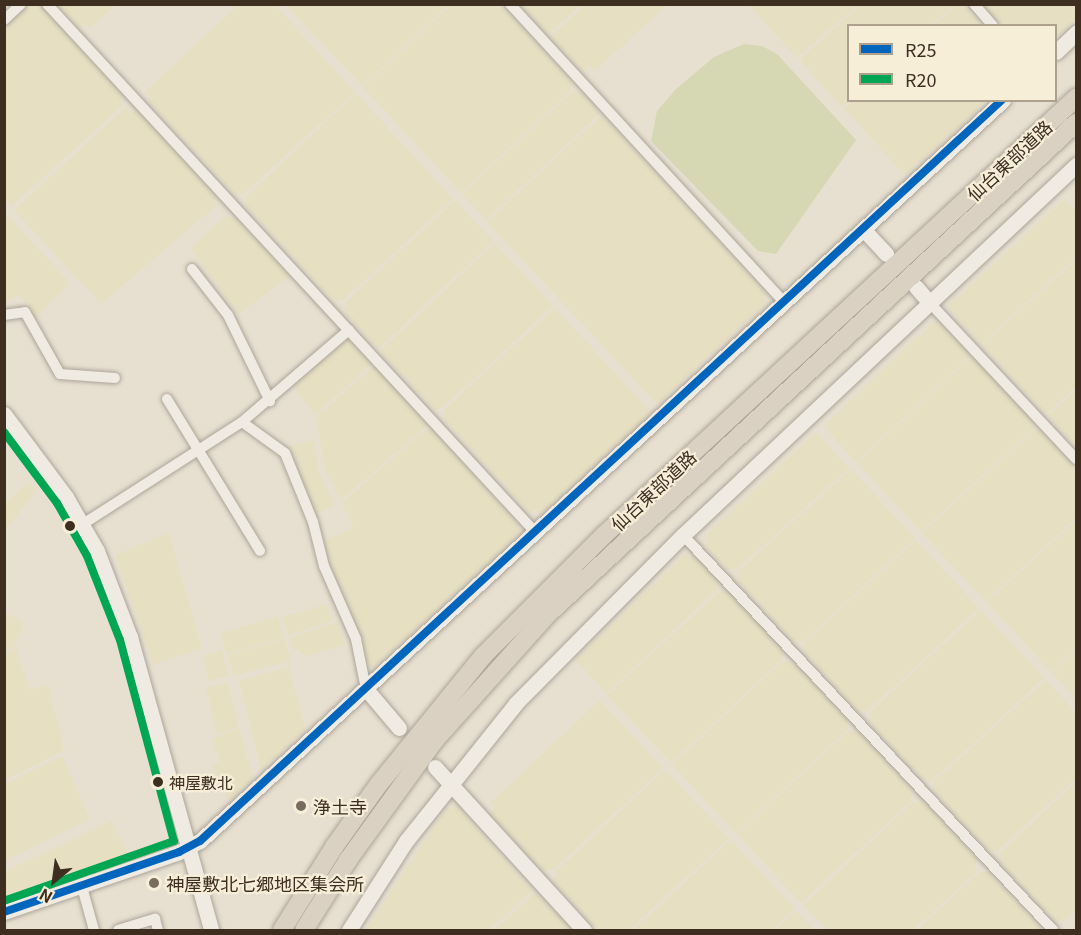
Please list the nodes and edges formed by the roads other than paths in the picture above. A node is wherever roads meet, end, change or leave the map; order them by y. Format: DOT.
graph roads {
  1 [pos="21,4"];
  2 [pos="47,4"];
  3 [pos="510,4"];
  4 [pos="974,4"];
  5 [pos="4,20"];
  6 [pos="991,24"];
  7 [pos="1077,33"];
  8 [pos="1057,51"];
  9 [pos="1077,98"];
  10 [pos="1001,102"];
  11 [pos="1077,123"];
  12 [pos="1077,165"];
  13 [pos="863,229"];
  14 [pos="886,254"];
  15 [pos="192,269"];
  16 [pos="916,287"];
  17 [pos="784,302"];
  18 [pos="930,303"];
  19 [pos="4,315"];
  20 [pos="348,330"];
  21 [pos="115,378"];
  22 [pos="167,399"];
  23 [pos="270,401"];
  24 [pos="4,414"];
  25 [pos="242,422"];
  26 [pos="197,453"];
  27 [pos="1077,459"];
  28 [pos="83,524"];
  29 [pos="536,533"];
  30 [pos="684,535"];
  31 [pos="260,551"];
  32 [pos="366,689"];
  33 [pos="399,728"];
  34 [pos="435,767"];
  35 [pos="448,785"];
  36 [pos="187,848"];
  37 [pos="82,887"];
  38 [pos="4,912"];
  39 [pos="94,930"];
  40 [pos="118,930"];
  41 [pos="158,930"];
  42 [pos="211,930"];
  43 [pos="282,930"];
  44 [pos="304,930"];
  45 [pos="349,930"];
  46 [pos="584,930"];
  47 [pos="1053,930"];
  1 -- 5 [label="street"];
  2 -- 20 [label="street"];
  3 -- 17 [label="street"];
  4 -- 6 [label="street"];
  7 -- 8 [label="street"];
  9 -- 43 [label="highway, 仙台東部道路"];
  10 -- 13 [label="street"];
  11 -- 44 [label="highway, 仙台東部道路"];
  12 -- 18 [label="street"];
  13 -- 14 [label="street"];
  13 -- 17 [label="street"];
  15 -- 23 [label="street"];
  16 -- 18 [label="street"];
  17 -- 29 [label="street"];
  18 -- 27 [label="street"];
  18 -- 30 [label="street"];
  19 -- 21 [label="street"];
  20 -- 23 [label="street"];
  20 -- 29 [label="street"];
  22 -- 26 [label="street"];
  23 -- 25 [label="street"];
  24 -- 28 [label="street"];
  25 -- 26 [label="street"];
  25 -- 32 [label="street"];
  26 -- 28 [label="street"];
  26 -- 31 [label="street"];
  28 -- 36 [label="street"];
  29 -- 32 [label="street"];
  30 -- 35 [label="street"];
  30 -- 47 [label="street"];
  32 -- 33 [label="street"];
  32 -- 36 [label="street"];
  34 -- 35 [label="street"];
  35 -- 45 [label="street"];
  35 -- 46 [label="street"];
  36 -- 37 [label="street"];
  36 -- 42 [label="street"];
  37 -- 38 [label="street"];
  37 -- 39 [label="street"];
  40 -- 41 [label="street"];
}
